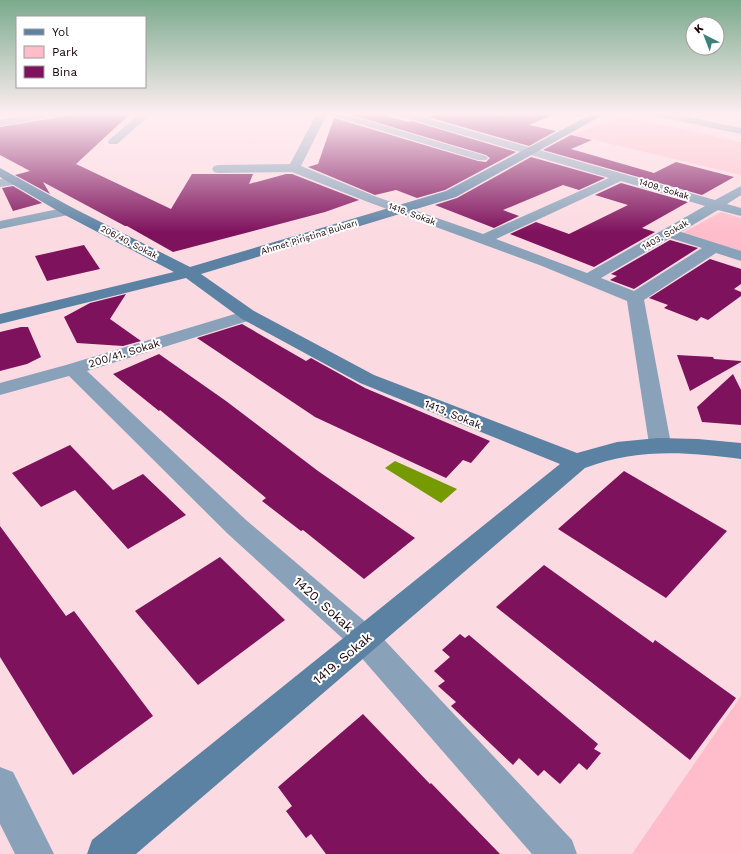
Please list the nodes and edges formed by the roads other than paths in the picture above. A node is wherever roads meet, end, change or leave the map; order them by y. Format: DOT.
graph roads {
  1 [pos="302,153"];
  2 [pos="465,153"];
  3 [pos="518,153"];
  4 [pos="537,153"];
  5 [pos="482,158"];
  6 [pos="294,168"];
  7 [pos="218,169"];
  8 [pos="0,172"];
  9 [pos="621,177"];
  10 [pos="15,181"];
  11 [pos="0,183"];
  12 [pos="741,190"];
  13 [pos="716,205"];
  14 [pos="395,208"];
  15 [pos="68,211"];
  16 [pos="741,212"];
  17 [pos="0,225"];
  18 [pos="670,233"];
  19 [pos="485,239"];
  20 [pos="714,247"];
  21 [pos="741,256"];
  22 [pos="174,264"];
  23 [pos="190,273"];
  24 [pos="589,278"];
  25 [pos="635,298"];
  26 [pos="0,306"];
  27 [pos="248,315"];
  28 [pos="0,319"];
  29 [pos="74,369"];
  30 [pos="0,389"];
  31 [pos="660,444"];
  32 [pos="741,451"];
  33 [pos="577,462"];
  34 [pos="364,639"];
  35 [pos="0,785"];
  36 [pos="35,854"];
  37 [pos="106,854"];
  38 [pos="558,854"];
  1 -- 6 [label="street"];
  2 -- 5 [label="street"];
  3 -- 14 [label="main road, Ahmet Piriştina Bulvarı"];
  4 -- 9 [label="street, 1409. Sokak"];
  6 -- 7 [label="street"];
  6 -- 14 [label="street, 1416. Sokak"];
  8 -- 10 [label="main road"];
  9 -- 13 [label="street, 1409. Sokak"];
  9 -- 19 [label="street"];
  10 -- 11 [label="street"];
  10 -- 15 [label="main road, 206/40. Sokak"];
  12 -- 13 [label="street, 1403. Sokak"];
  13 -- 16 [label="street, 1409. Sokak"];
  13 -- 18 [label="street, 1403. Sokak"];
  14 -- 19 [label="street, 1416. Sokak"];
  14 -- 22 [label="main road, Ahmet Piriştina Bulvarı"];
  14 -- 23 [label="main road, Ahmet Piriştina Bulvarı"];
  15 -- 17 [label="street"];
  15 -- 22 [label="main road, 206/40. Sokak"];
  18 -- 20 [label="street"];
  18 -- 24 [label="street, 1403. Sokak"];
  19 -- 24 [label="street, 1416. Sokak"];
  20 -- 21 [label="street"];
  20 -- 25 [label="street"];
  22 -- 23 [label="main road, 206/40. Sokak"];
  22 -- 26 [label="main road, Ahmet Piriştina Bulvarı"];
  23 -- 27 [label="main road, 1413. Sokak"];
  23 -- 28 [label="main road, Ahmet Piriştina Bulvarı"];
  24 -- 25 [label="street, 1416. Sokak"];
  25 -- 31 [label="street"];
  27 -- 29 [label="street, 200/41. Sokak"];
  27 -- 33 [label="main road, 1413. Sokak"];
  29 -- 30 [label="street, 200/41. Sokak"];
  29 -- 34 [label="street, 1420. Sokak"];
  31 -- 32 [label="main road"];
  31 -- 33 [label="main road"];
  33 -- 34 [label="main road, 1419. Sokak"];
  34 -- 37 [label="main road, 1419. Sokak"];
  34 -- 38 [label="street, 1420. Sokak"];
  35 -- 36 [label="street"];
}
